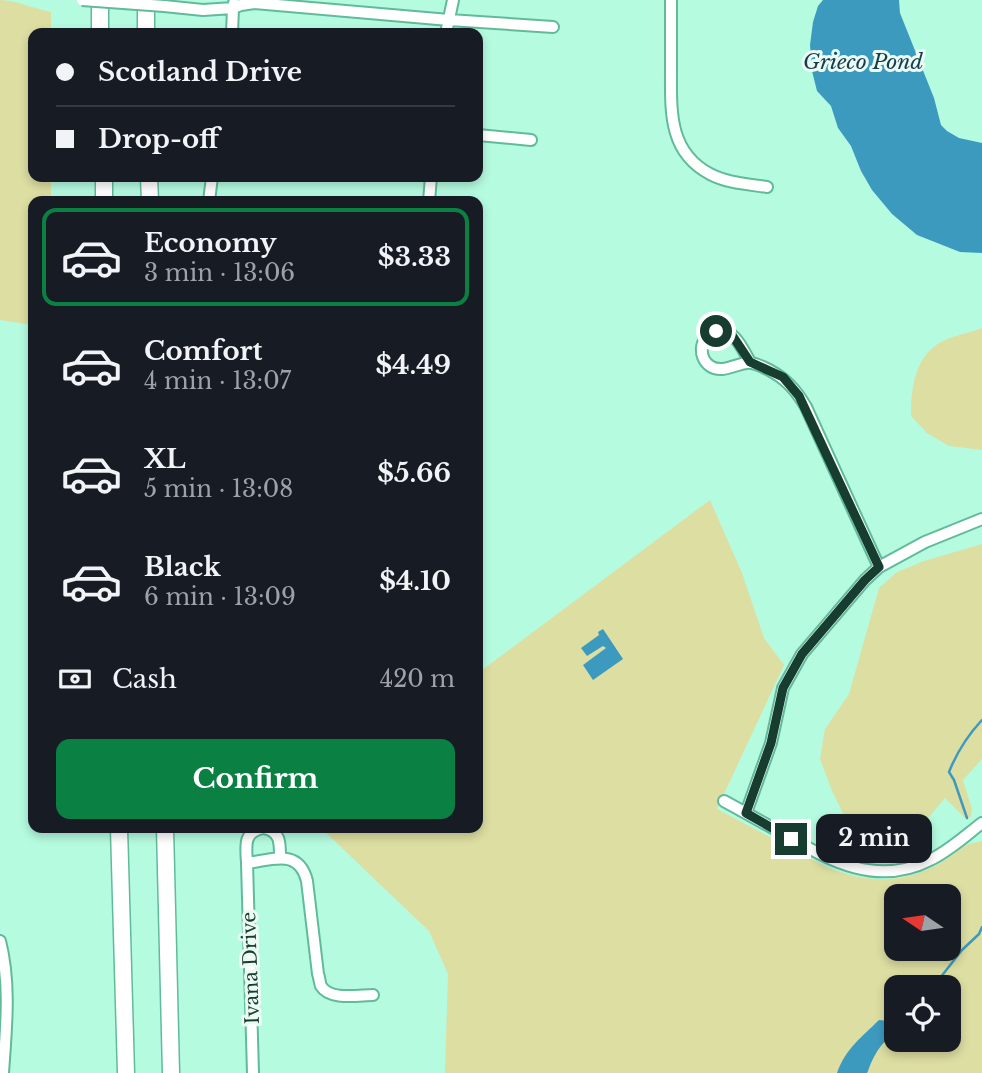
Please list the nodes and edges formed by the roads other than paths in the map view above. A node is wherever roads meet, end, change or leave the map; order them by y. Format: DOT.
graph roads {
  1 [pos="82,0"];
  2 [pos="100,0"];
  3 [pos="146,0"];
  4 [pos="453,0"];
  5 [pos="671,0"];
  6 [pos="234,4"];
  7 [pos="449,20"];
  8 [pos="553,27"];
  9 [pos="100,28"];
  10 [pos="146,28"];
  11 [pos="232,28"];
  12 [pos="447,28"];
  13 [pos="483,135"];
  14 [pos="531,140"];
  15 [pos="767,187"];
  16 [pos="750,362"];
  17 [pos="982,519"];
  18 [pos="879,567"];
  19 [pos="724,801"];
  20 [pos="746,813"];
  21 [pos="982,823"];
  22 [pos="119,833"];
  23 [pos="166,833"];
  24 [pos="252,833"];
  25 [pos="276,833"];
  26 [pos="281,858"];
  27 [pos="247,863"];
  28 [pos="0,941"];
  29 [pos="373,995"];
  30 [pos="3,1073"];
  31 [pos="125,1073"];
  32 [pos="172,1073"];
  33 [pos="253,1073"];
  1 -- 6 [label="street, bridge"];
  2 -- 9 [label="highway"];
  3 -- 10 [label="highway"];
  4 -- 7 [label="street"];
  5 -- 15 [label="street"];
  6 -- 7 [label="street"];
  6 -- 11 [label="street"];
  7 -- 8 [label="street"];
  7 -- 12 [label="street"];
  13 -- 14 [label="street"];
  16 -- 16 [label="street"];
  16 -- 18 [label="street"];
  17 -- 18 [label="street"];
  18 -- 20 [label="street"];
  19 -- 20 [label="street"];
  20 -- 21 [label="street"];
  22 -- 31 [label="highway"];
  23 -- 32 [label="highway"];
  24 -- 27 [label="street, Ivana Drive"];
  25 -- 26 [label="street, Ivana Drive"];
  26 -- 27 [label="street"];
  26 -- 29 [label="street, Ivana Drive"];
  27 -- 33 [label="street, Ivana Drive"];
  28 -- 30 [label="street"];
}
